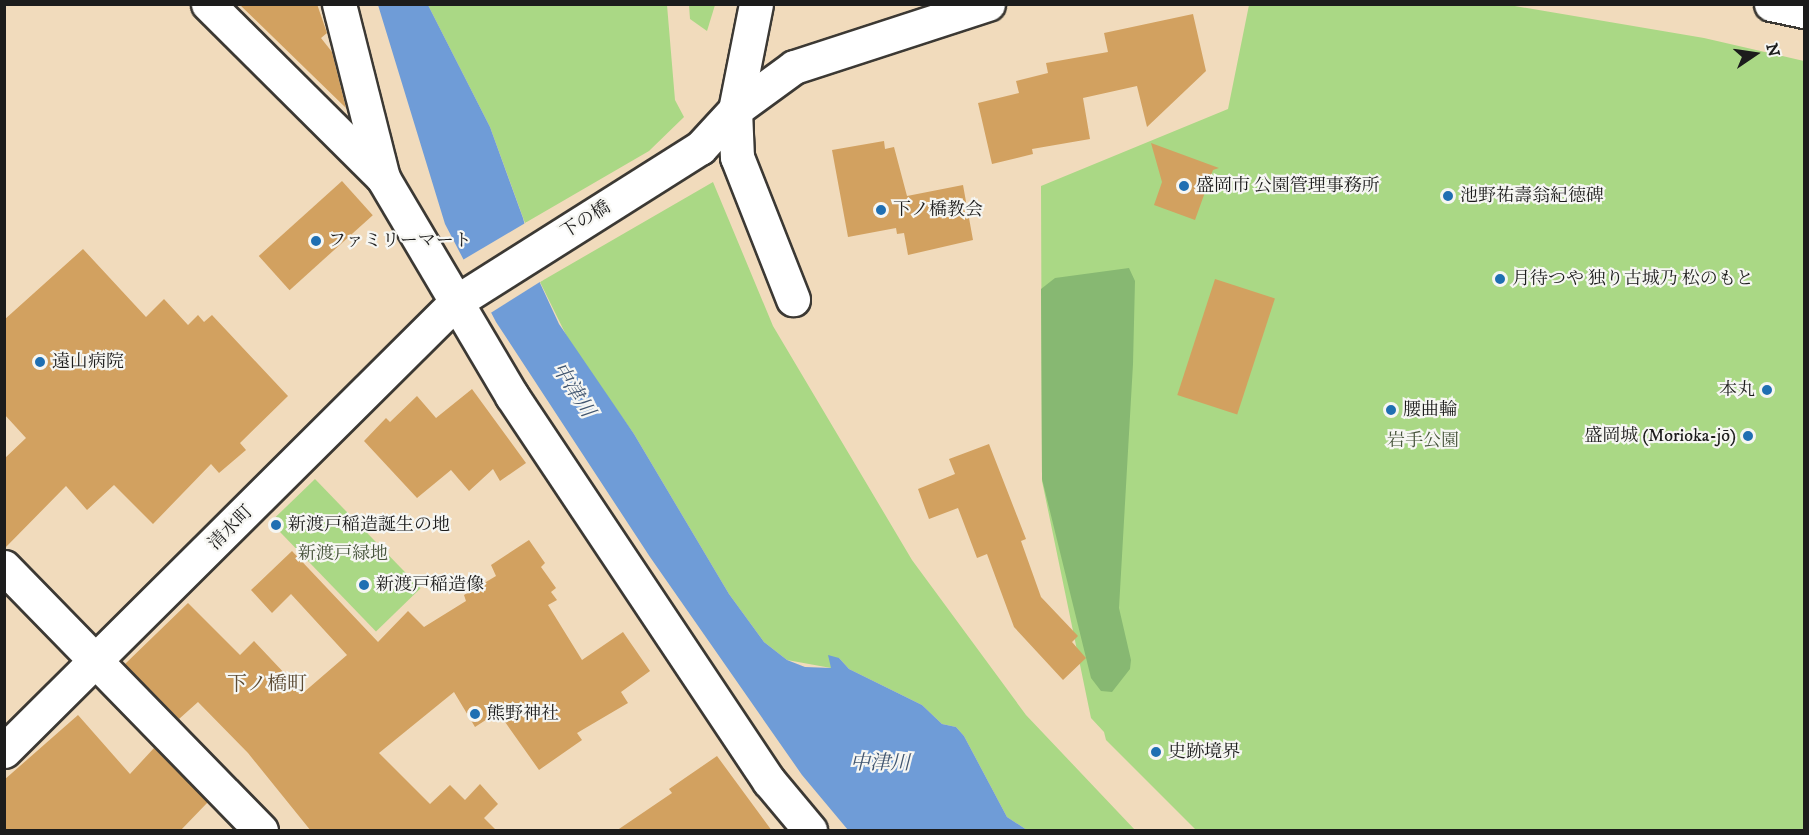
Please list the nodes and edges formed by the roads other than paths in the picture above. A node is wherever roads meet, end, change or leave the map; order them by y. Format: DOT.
graph roads {
  1 [pos="208,4"];
  2 [pos="339,4"];
  3 [pos="756,4"];
  4 [pos="987,4"];
  5 [pos="1772,4"];
  6 [pos="1804,11"];
  7 [pos="735,110"];
  8 [pos="383,178"];
  9 [pos="464,297"];
  10 [pos="793,299"];
  11 [pos="4,567"];
  12 [pos="98,662"];
  13 [pos="4,751"];
  14 [pos="261,831"];
  15 [pos="810,831"];
  1 -- 8 [label="street"];
  2 -- 8 [label="street"];
  3 -- 7 [label="street"];
  4 -- 7 [label="street, 下の橋"];
  5 -- 6 [label="street"];
  7 -- 9 [label="street, 下の橋"];
  7 -- 10 [label="street"];
  8 -- 9 [label="street"];
  9 -- 12 [label="street, 清水町"];
  9 -- 15 [label="street"];
  11 -- 12 [label="street"];
  12 -- 13 [label="street, 清水町"];
  12 -- 14 [label="street"];
}
